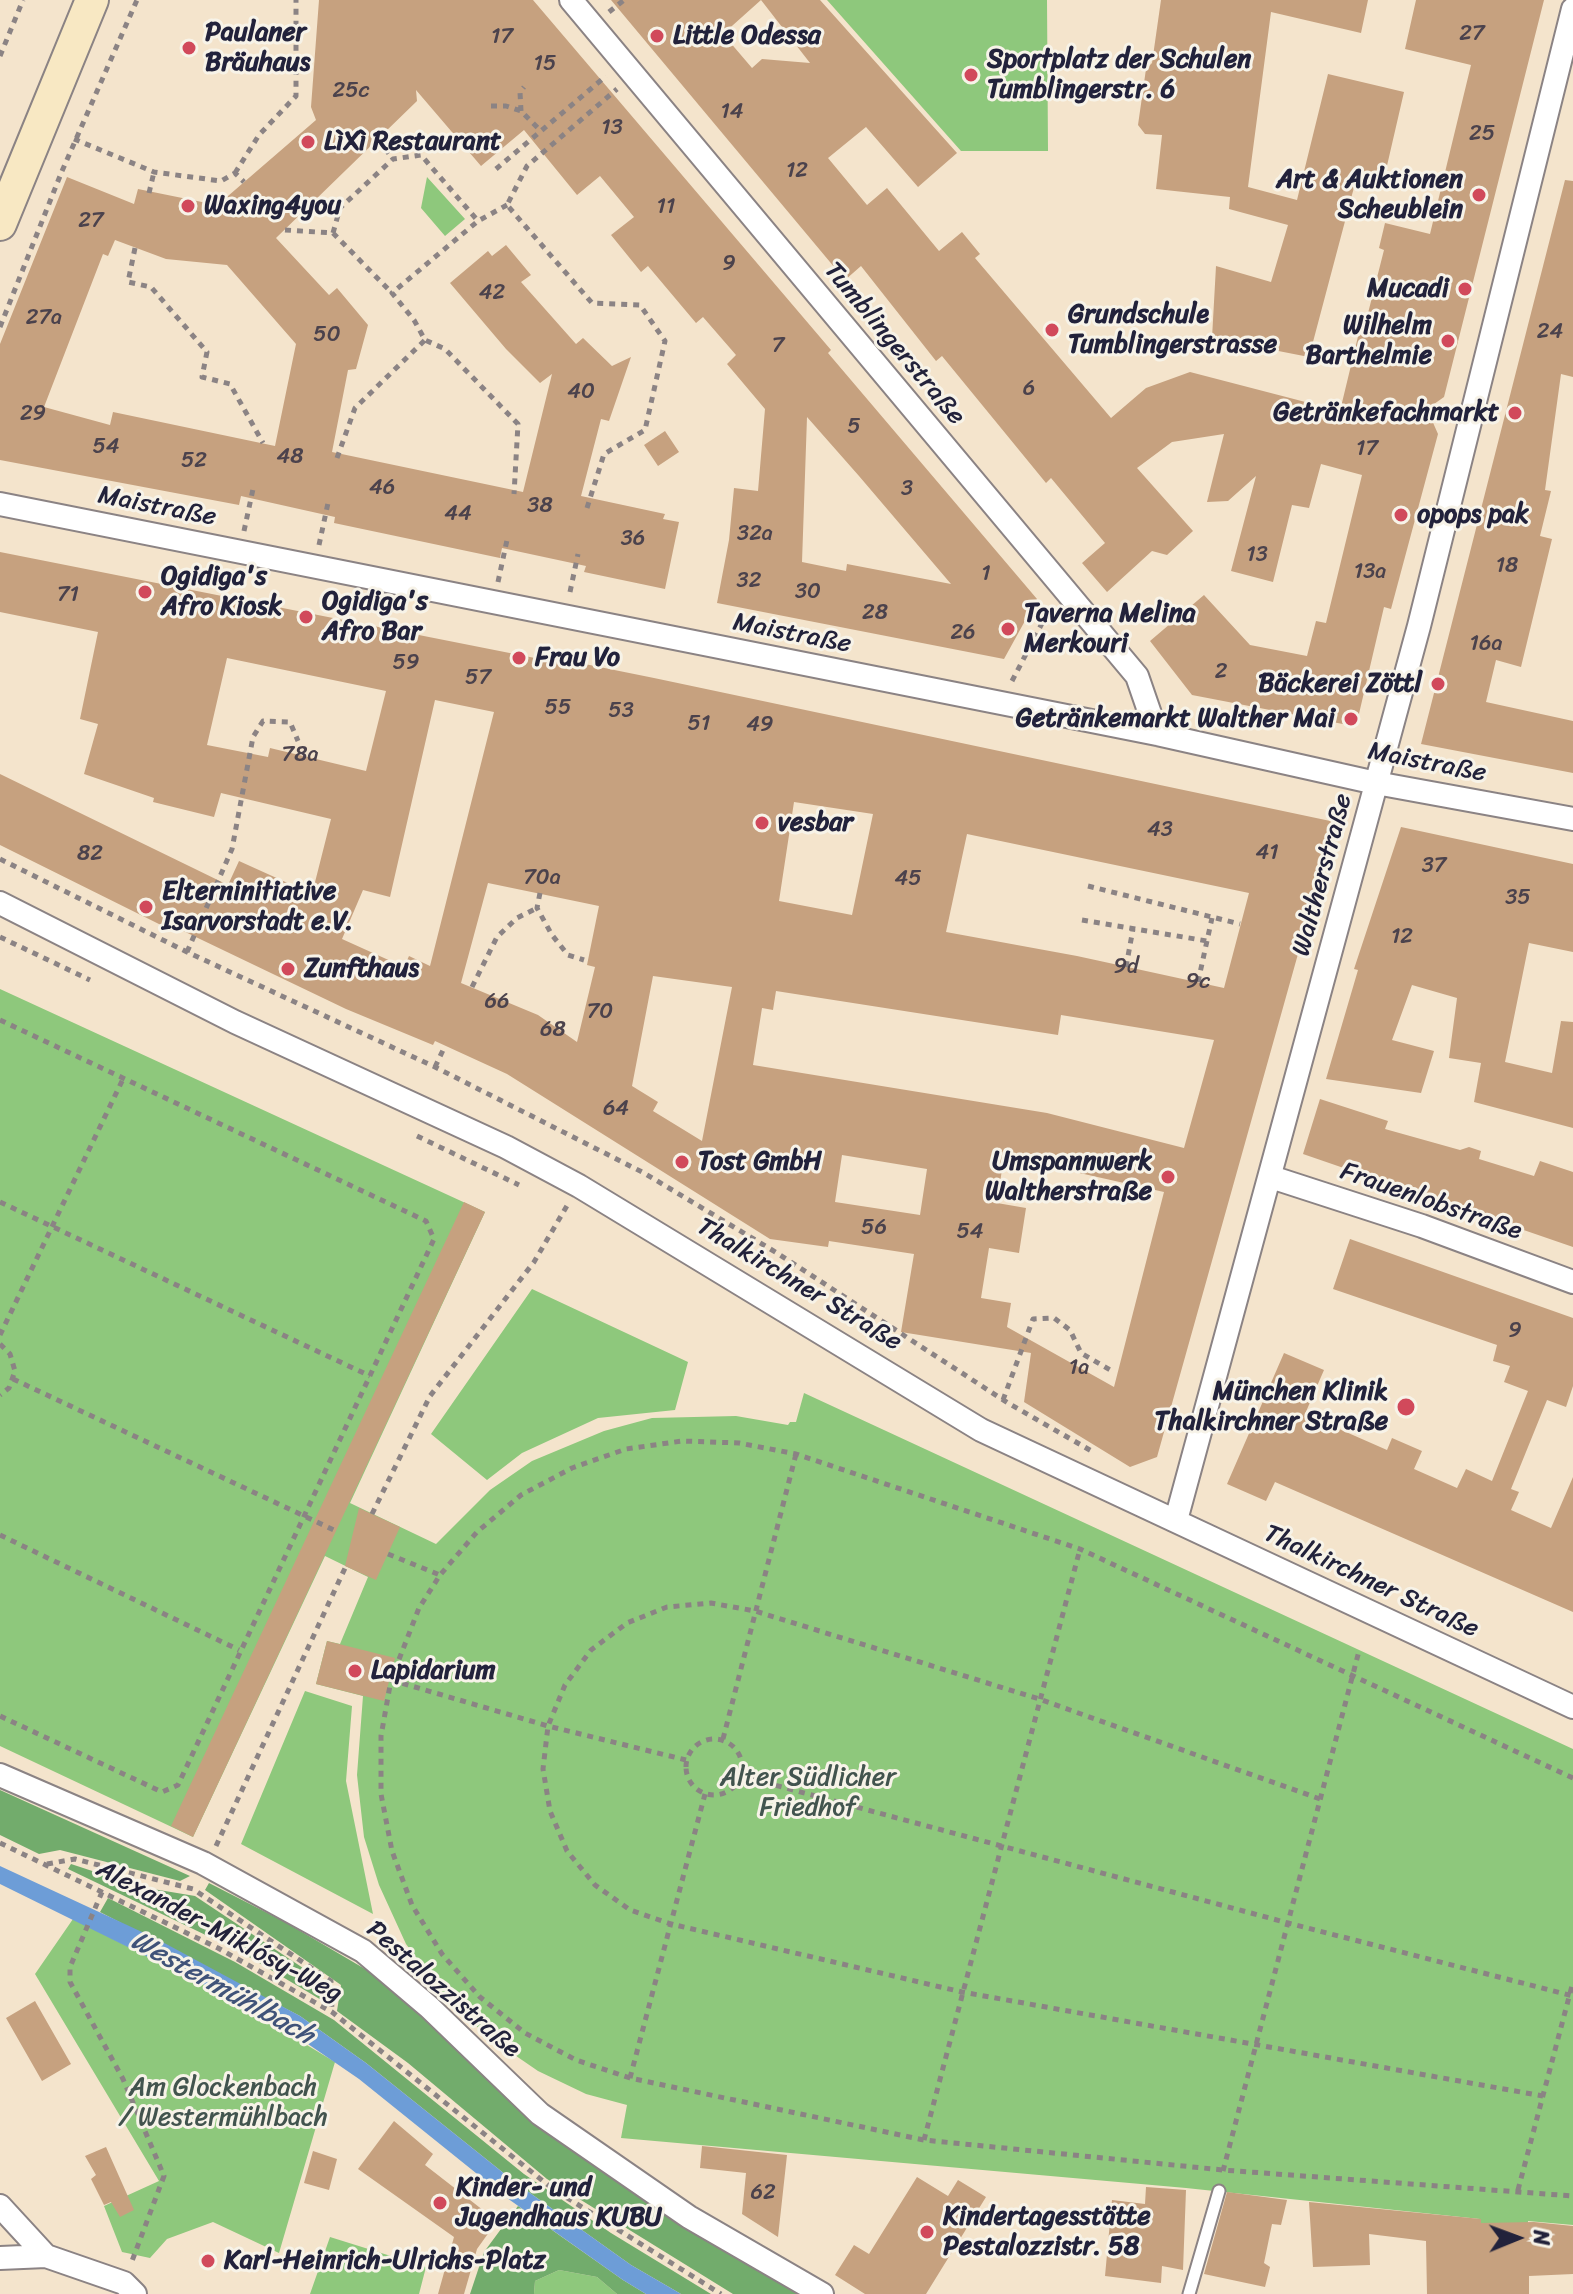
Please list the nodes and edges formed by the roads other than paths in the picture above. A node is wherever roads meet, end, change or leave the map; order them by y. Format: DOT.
graph roads {
  1 [pos="92,0"];
  2 [pos="571,0"];
  3 [pos="1573,9"];
  4 [pos="0,224"];
  5 [pos="0,504"];
  6 [pos="1157,734"];
  7 [pos="1376,783"];
  8 [pos="1573,819"];
  9 [pos="0,903"];
  10 [pos="1271,1177"];
  11 [pos="1573,1282"];
  12 [pos="1176,1520"];
  13 [pos="1573,1707"];
  14 [pos="0,1775"];
  15 [pos="1219,2191"];
  16 [pos="0,2206"];
  17 [pos="46,2256"];
  18 [pos="0,2258"];
  19 [pos="129,2289"];
  20 [pos="822,2294"];
  21 [pos="1189,2294"];
  1 -- 4 [label="main road"];
  2 -- 6 [label="street, Tumblingerstraße"];
  3 -- 7 [label="street, Waltherstraße"];
  5 -- 6 [label="street, Maistraße"];
  6 -- 7 [label="street, Maistraße"];
  7 -- 8 [label="street, Maistraße"];
  7 -- 10 [label="street, Waltherstraße"];
  9 -- 12 [label="street, Thalkirchner Straße"];
  10 -- 11 [label="street, Frauenlobstraße"];
  10 -- 12 [label="street, Waltherstraße"];
  12 -- 13 [label="street, Thalkirchner Straße"];
  14 -- 20 [label="street, Pestalozzistraße"];
  15 -- 21 [label="lane"];
  16 -- 17 [label="street"];
  17 -- 18 [label="street"];
  17 -- 19 [label="street"];
}
